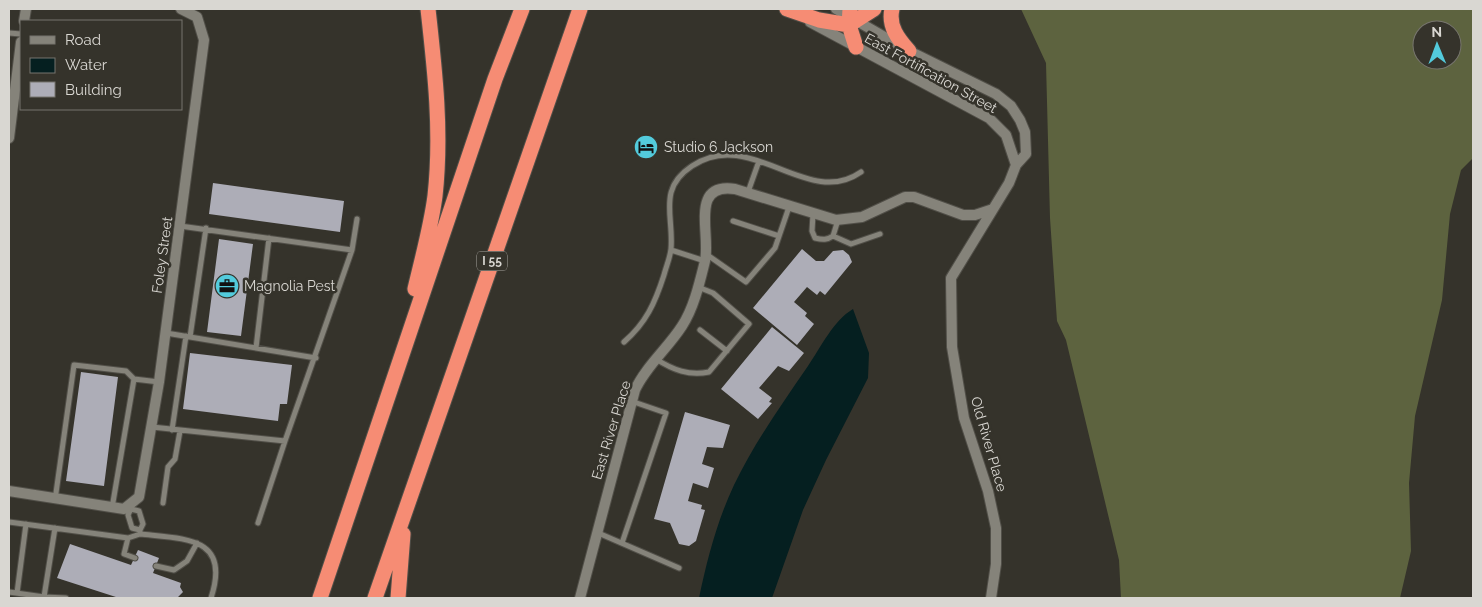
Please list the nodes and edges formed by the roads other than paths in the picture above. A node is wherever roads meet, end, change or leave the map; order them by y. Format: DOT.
graph roads {
  1 [pos="181,9"];
  2 [pos="428,9"];
  3 [pos="522,9"];
  4 [pos="580,9"];
  5 [pos="787,9"];
  6 [pos="874,9"];
  7 [pos="892,9"];
  8 [pos="848,16"];
  9 [pos="856,47"];
  10 [pos="20,50"];
  11 [pos="909,51"];
  12 [pos="9,138"];
  13 [pos="759,161"];
  14 [pos="1016,165"];
  15 [pos="862,172"];
  16 [pos="748,192"];
  17 [pos="788,207"];
  18 [pos="993,209"];
  19 [pos="813,214"];
  20 [pos="357,219"];
  21 [pos="838,220"];
  22 [pos="733,221"];
  23 [pos="180,226"];
  24 [pos="206,228"];
  25 [pos="880,234"];
  26 [pos="779,236"];
  27 [pos="833,236"];
  28 [pos="269,238"];
  29 [pos="352,250"];
  30 [pos="671,250"];
  31 [pos="705,257"];
  32 [pos="697,287"];
  33 [pos="700,330"];
  34 [pos="166,333"];
  35 [pos="188,337"];
  36 [pos="624,342"];
  37 [pos="256,348"];
  38 [pos="727,351"];
  39 [pos="316,358"];
  40 [pos="656,359"];
  41 [pos="399,365"];
  42 [pos="134,379"];
  43 [pos="159,382"];
  44 [pos="631,401"];
  45 [pos="152,427"];
  46 [pos="172,430"];
  47 [pos="180,431"];
  48 [pos="285,441"];
  49 [pos="9,491"];
  50 [pos="55,500"];
  51 [pos="163,503"];
  52 [pos="130,507"];
  53 [pos="112,508"];
  54 [pos="405,513"];
  55 [pos="9,522"];
  56 [pos="258,523"];
  57 [pos="26,524"];
  58 [pos="55,528"];
  59 [pos="140,532"];
  60 [pos="596,532"];
  61 [pos="128,538"];
  62 [pos="197,543"];
  63 [pos="622,543"];
  64 [pos="135,558"];
  65 [pos="156,566"];
  66 [pos="679,568"];
  67 [pos="9,592"];
  68 [pos="17,593"];
  69 [pos="44,597"];
  70 [pos="66,598"];
  71 [pos="211,598"];
  72 [pos="320,598"];
  73 [pos="375,598"];
  74 [pos="398,598"];
  75 [pos="580,598"];
  76 [pos="991,598"];
  1 -- 23 [label="street, Foley Street"];
  2 -- 41 [label="highway"];
  3 -- 41 [label="highway"];
  4 -- 54 [label="highway, I 55"];
  5 -- 8 [label="highway"];
  5 -- 9 [label="street, East Fortification Street"];
  6 -- 8 [label="highway"];
  7 -- 11 [label="highway"];
  8 -- 9 [label="highway"];
  8 -- 11 [label="street, East Fortification Street"];
  9 -- 14 [label="street, East Fortification Street"];
  10 -- 12 [label="street"];
  11 -- 14 [label="street, East Fortification Street"];
  13 -- 15 [label="lane"];
  13 -- 16 [label="lane"];
  13 -- 30 [label="lane"];
  14 -- 18 [label="street, Old River Place"];
  16 -- 17 [label="street, East River Place"];
  16 -- 31 [label="street, East River Place"];
  17 -- 19 [label="street, East River Place"];
  17 -- 26 [label="lane"];
  18 -- 21 [label="street, East River Place"];
  18 -- 76 [label="street, Old River Place"];
  19 -- 21 [label="street, East River Place"];
  19 -- 27 [label="lane"];
  20 -- 29 [label="lane"];
  21 -- 27 [label="lane"];
  22 -- 26 [label="lane"];
  23 -- 24 [label="lane"];
  23 -- 34 [label="street, Foley Street"];
  24 -- 28 [label="lane"];
  24 -- 35 [label="lane"];
  25 -- 27 [label="lane"];
  26 -- 31 [label="lane"];
  28 -- 29 [label="lane"];
  28 -- 37 [label="lane"];
  29 -- 39 [label="lane"];
  30 -- 31 [label="lane"];
  30 -- 36 [label="lane"];
  31 -- 32 [label="street, East River Place"];
  32 -- 38 [label="lane"];
  32 -- 40 [label="street, East River Place"];
  33 -- 38 [label="lane"];
  34 -- 35 [label="lane"];
  34 -- 43 [label="street, Foley Street"];
  35 -- 37 [label="lane"];
  35 -- 46 [label="lane"];
  37 -- 39 [label="lane"];
  38 -- 40 [label="lane"];
  39 -- 48 [label="lane"];
  40 -- 44 [label="street, East River Place"];
  41 -- 72 [label="highway"];
  42 -- 43 [label="lane"];
  42 -- 50 [label="lane"];
  42 -- 53 [label="lane"];
  43 -- 45 [label="street, Foley Street"];
  44 -- 60 [label="street, East River Place"];
  44 -- 63 [label="lane"];
  45 -- 46 [label="lane"];
  45 -- 52 [label="street, Foley Street"];
  46 -- 47 [label="lane"];
  47 -- 48 [label="lane"];
  47 -- 51 [label="lane"];
  48 -- 56 [label="lane"];
  49 -- 50 [label="street"];
  50 -- 53 [label="street"];
  52 -- 53 [label="street"];
  52 -- 59 [label="lane"];
  52 -- 59 [label="lane"];
  54 -- 73 [label="highway, I 55"];
  54 -- 74 [label="highway"];
  55 -- 57 [label="lane"];
  57 -- 58 [label="lane"];
  57 -- 68 [label="lane"];
  58 -- 61 [label="lane"];
  58 -- 69 [label="lane"];
  59 -- 61 [label="lane"];
  59 -- 62 [label="lane"];
  60 -- 63 [label="lane"];
  60 -- 75 [label="street, East River Place"];
  61 -- 64 [label="lane"];
  62 -- 65 [label="lane"];
  62 -- 71 [label="lane"];
  63 -- 66 [label="lane"];
  67 -- 68 [label="lane"];
  68 -- 69 [label="lane"];
  69 -- 70 [label="lane"];
}
